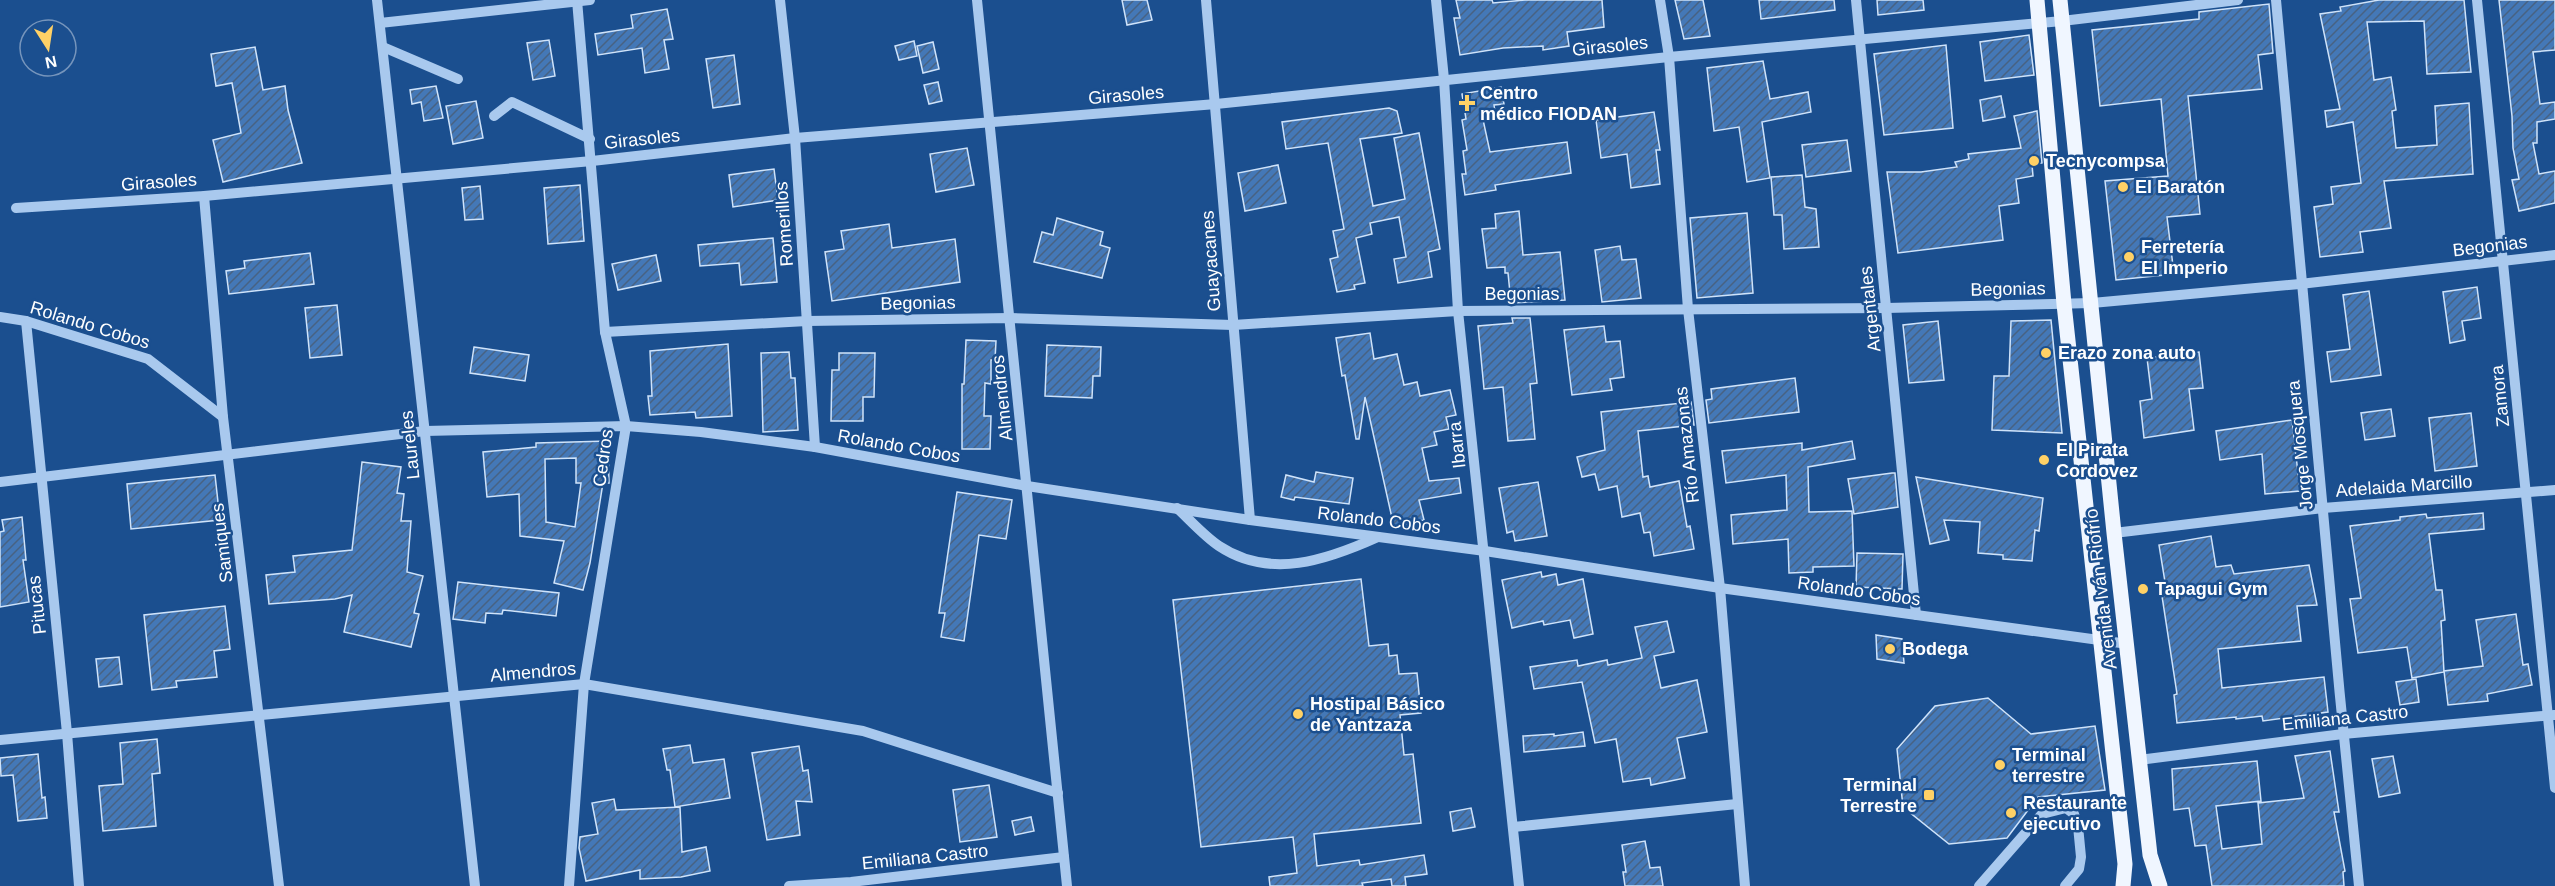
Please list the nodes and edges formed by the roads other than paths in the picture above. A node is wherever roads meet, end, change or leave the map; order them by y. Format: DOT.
graph roads {
  1 [pos="378,0"];
  2 [pos="591,0"];
  3 [pos="780,0"];
  4 [pos="977,0"];
  5 [pos="1206,0"];
  6 [pos="1436,0"];
  7 [pos="1660,0"];
  8 [pos="1856,0"];
  9 [pos="2037,0"];
  10 [pos="2060,0"];
  11 [pos="2238,0"];
  12 [pos="2276,0"];
  13 [pos="2477,0"];
  14 [pos="577,1"];
  15 [pos="2062,21"];
  16 [pos="380,23"];
  17 [pos="2040,23"];
  18 [pos="1860,39"];
  19 [pos="383,47"];
  20 [pos="1669,57"];
  21 [pos="458,79"];
  22 [pos="1444,79"];
  23 [pos="1216,104"];
  24 [pos="494,116"];
  25 [pos="991,123"];
  26 [pos="795,138"];
  27 [pos="590,139"];
  28 [pos="592,161"];
  29 [pos="397,178"];
  30 [pos="204,196"];
  31 [pos="16,208"];
  32 [pos="2555,255"];
  33 [pos="2503,262"];
  34 [pos="2300,284"];
  35 [pos="2092,303"];
  36 [pos="2064,304"];
  37 [pos="1886,308"];
  38 [pos="1688,309"];
  39 [pos="1458,311"];
  40 [pos="0,317"];
  41 [pos="1010,318"];
  42 [pos="26,321"];
  43 [pos="807,321"];
  44 [pos="1233,325"];
  45 [pos="605,332"];
  46 [pos="224,417"];
  47 [pos="626,426"];
  48 [pos="425,431"];
  49 [pos="815,447"];
  50 [pos="228,455"];
  51 [pos="41,478"];
  52 [pos="0,482"];
  53 [pos="1027,486"];
  54 [pos="2555,490"];
  55 [pos="2526,493"];
  56 [pos="1177,508"];
  57 [pos="2323,508"];
  58 [pos="1250,520"];
  59 [pos="2114,533"];
  60 [pos="1381,536"];
  61 [pos="1485,551"];
  62 [pos="1720,588"];
  63 [pos="1916,615"];
  64 [pos="2101,642"];
  65 [pos="2128,645"];
  66 [pos="584,684"];
  67 [pos="454,696"];
  68 [pos="259,715"];
  69 [pos="2551,716"];
  70 [pos="67,733"];
  71 [pos="2343,734"];
  72 [pos="0,740"];
  73 [pos="2139,760"];
  74 [pos="2555,788"];
  75 [pos="1058,793"];
  76 [pos="1737,804"];
  77 [pos="1513,827"];
  78 [pos="1064,857"];
  79 [pos="851,884"];
  80 [pos="79,886"];
  81 [pos="279,886"];
  82 [pos="475,886"];
  83 [pos="569,886"];
  84 [pos="789,886"];
  85 [pos="1067,886"];
  86 [pos="1519,886"];
  87 [pos="1745,886"];
  88 [pos="1979,886"];
  89 [pos="2065,886"];
  90 [pos="2123,886"];
  91 [pos="2160,886"];
  92 [pos="2359,886"];
  1 -- 16 [label="street, Laureles"];
  2 -- 14 [label="street"];
  3 -- 26 [label="street, Romerillos"];
  4 -- 25 [label="street, Almendros"];
  5 -- 23 [label="street, Guayacanes"];
  6 -- 22 [label="street, Ibarra"];
  7 -- 20 [label="street, Río Amazonas"];
  8 -- 18 [label="street, Argentales"];
  9 -- 17 [label="main road, Avenida Iván Riofrío"];
  10 -- 15 [label="main road, Avenida Iván Riofrío"];
  11 -- 15 [label="street, Girasoles"];
  12 -- 34 [label="street, Jorge Mosquera"];
  13 -- 33 [label="street, Zamora"];
  14 -- 16 [label="street"];
  14 -- 27 [label="street, Cedros"];
  15 -- 17 [label="street, Girasoles"];
  15 -- 35 [label="main road, Avenida Iván Riofrío"];
  16 -- 19 [label="street, Laureles"];
  17 -- 18 [label="street, Girasoles"];
  17 -- 36 [label="main road, Avenida Iván Riofrío"];
  18 -- 20 [label="street, Girasoles"];
  18 -- 37 [label="street, Argentales"];
  19 -- 21 [label="street"];
  19 -- 29 [label="street, Laureles"];
  20 -- 22 [label="street, Girasoles"];
  20 -- 38 [label="street, Río Amazonas"];
  22 -- 23 [label="street, Girasoles"];
  22 -- 39 [label="street, Ibarra"];
  23 -- 25 [label="street, Girasoles"];
  23 -- 44 [label="street, Guayacanes"];
  24 -- 27 [label="street"];
  25 -- 26 [label="street, Girasoles"];
  25 -- 41 [label="street, Almendros"];
  26 -- 28 [label="street, Girasoles"];
  26 -- 43 [label="street, Romerillos"];
  27 -- 28 [label="street, Cedros"];
  28 -- 29 [label="street, Girasoles"];
  28 -- 45 [label="street, Cedros"];
  29 -- 30 [label="street, Girasoles"];
  29 -- 48 [label="street, Laureles"];
  30 -- 31 [label="street, Girasoles"];
  30 -- 46 [label="street, Samiques"];
  32 -- 33 [label="street, Begonias"];
  33 -- 34 [label="street, Begonias"];
  33 -- 55 [label="street, Zamora"];
  34 -- 35 [label="street, Begonias"];
  34 -- 57 [label="street, Jorge Mosquera"];
  35 -- 36 [label="street, Begonias"];
  35 -- 59 [label="main road, Avenida Iván Riofrío"];
  36 -- 37 [label="street, Begonias"];
  36 -- 64 [label="main road, Avenida Iván Riofrío"];
  37 -- 38 [label="street, Begonias"];
  37 -- 63 [label="street, Argentales"];
  38 -- 39 [label="street, Begonias"];
  38 -- 62 [label="street, Río Amazonas"];
  39 -- 44 [label="street, Begonias"];
  39 -- 61 [label="street, Ibarra"];
  40 -- 42 [label="street, Rolando Cobos"];
  41 -- 43 [label="street, Begonias"];
  41 -- 44 [label="street, Begonias"];
  41 -- 53 [label="street, Almendros"];
  42 -- 46 [label="street, Rolando Cobos"];
  42 -- 51 [label="street, Pitucas"];
  43 -- 45 [label="street, Begonias"];
  43 -- 49 [label="street, Romerillos"];
  44 -- 58 [label="street, Guayacanes"];
  45 -- 47 [label="street, Cedros"];
  46 -- 50 [label="street, Samiques"];
  47 -- 48 [label="street, Rolando Cobos"];
  47 -- 49 [label="street, Rolando Cobos"];
  47 -- 66 [label="street, Cedros"];
  48 -- 50 [label="street, Rolando Cobos"];
  48 -- 67 [label="street, Laureles"];
  49 -- 53 [label="street, Rolando Cobos"];
  50 -- 51 [label="street, Rolando Cobos"];
  50 -- 68 [label="street, Samiques"];
  51 -- 52 [label="street, Rolando Cobos"];
  51 -- 70 [label="street, Pitucas"];
  53 -- 56 [label="street, Rolando Cobos"];
  53 -- 75 [label="street, Almendros"];
  54 -- 55 [label="street, Adelaida Marcillo"];
  55 -- 57 [label="street, Adelaida Marcillo"];
  55 -- 69 [label="street, Zamora"];
  56 -- 58 [label="street, Rolando Cobos"];
  56 -- 60 [label="street"];
  57 -- 59 [label="street, Adelaida Marcillo"];
  57 -- 71 [label="street, Jorge Mosquera"];
  58 -- 60 [label="street, Rolando Cobos"];
  59 -- 65 [label="main road, Avenida Iván Riofrío"];
  60 -- 61 [label="street, Rolando Cobos"];
  61 -- 62 [label="street, Rolando Cobos"];
  61 -- 77 [label="street, Ibarra"];
  62 -- 63 [label="street, Rolando Cobos"];
  62 -- 76 [label="street, Río Amazonas"];
  63 -- 64 [label="street, Rolando Cobos"];
  64 -- 65 [label="street, Rolando Cobos"];
  64 -- 90 [label="main road, Avenida Iván Riofrío"];
  65 -- 73 [label="main road, Avenida Iván Riofrío"];
  66 -- 67 [label="street, Almendros"];
  66 -- 75 [label="street, Almendros"];
  66 -- 83 [label="street, Cedros"];
  67 -- 68 [label="street, Almendros"];
  67 -- 82 [label="street, Laureles"];
  68 -- 70 [label="street, Almendros"];
  68 -- 81 [label="street, Samiques"];
  69 -- 71 [label="street, Emiliana Castro"];
  69 -- 74 [label="street, Zamora"];
  70 -- 72 [label="street, Almendros"];
  70 -- 80 [label="street, Pitucas"];
  71 -- 73 [label="street, Emiliana Castro"];
  71 -- 92 [label="street, Jorge Mosquera"];
  73 -- 91 [label="main road, Avenida Iván Riofrío"];
  75 -- 78 [label="street, Almendros"];
  76 -- 77 [label="street"];
  76 -- 87 [label="street, Río Amazonas"];
  77 -- 86 [label="street, Ibarra"];
  78 -- 79 [label="street, Emiliana Castro"];
  78 -- 85 [label="street, Almendros"];
  79 -- 84 [label="street, Emiliana Castro"];
  88 -- 89 [label="street"];
}
